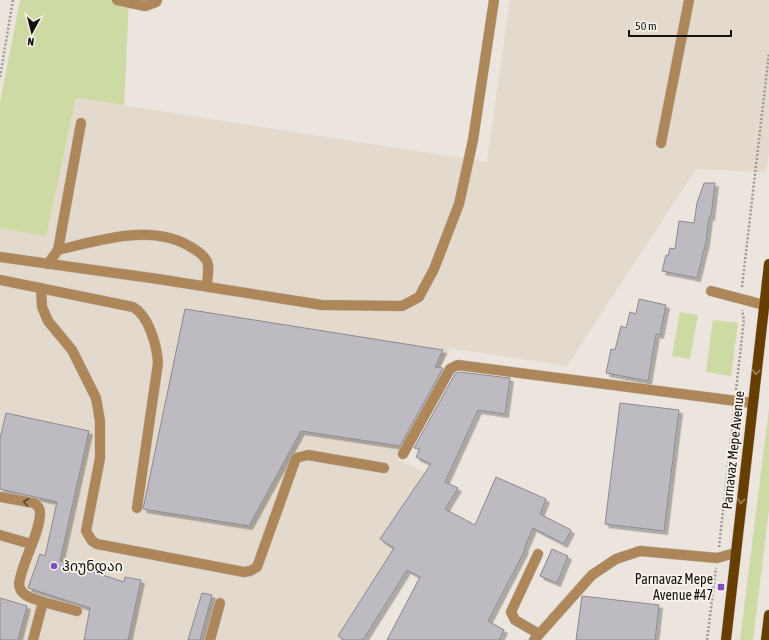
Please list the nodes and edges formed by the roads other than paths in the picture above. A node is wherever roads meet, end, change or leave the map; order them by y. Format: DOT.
graph roads {
  1 [pos="117,0"];
  2 [pos="157,0"];
  3 [pos="494,0"];
  4 [pos="689,0"];
  5 [pos="81,122"];
  6 [pos="662,143"];
  7 [pos="58,250"];
  8 [pos="0,257"];
  9 [pos="48,264"];
  10 [pos="769,264"];
  11 [pos="0,280"];
  12 [pos="207,286"];
  13 [pos="41,288"];
  14 [pos="711,291"];
  15 [pos="764,304"];
  16 [pos="765,334"];
  17 [pos="752,403"];
  18 [pos="403,454"];
  19 [pos="384,468"];
  20 [pos="0,496"];
  21 [pos="137,508"];
  22 [pos="0,535"];
  23 [pos="31,544"];
  24 [pos="735,553"];
  25 [pos="538,554"];
  26 [pos="42,602"];
  27 [pos="220,603"];
  28 [pos="77,611"];
  29 [pos="769,615"];
  30 [pos="767,636"];
  31 [pos="537,637"];
  32 [pos="33,640"];
  33 [pos="210,640"];
  34 [pos="726,640"];
  1 -- 2 [label="street"];
  3 -- 12 [label="street"];
  4 -- 6 [label="street"];
  5 -- 7 [label="street"];
  7 -- 9 [label="street"];
  7 -- 12 [label="street"];
  8 -- 9 [label="street"];
  9 -- 12 [label="street"];
  10 -- 15 [label="main road, Parnavaz Mepe Avenue"];
  11 -- 13 [label="street"];
  13 -- 19 [label="street"];
  13 -- 21 [label="street"];
  14 -- 15 [label="street"];
  15 -- 16 [label="main road, Parnavaz Mepe Avenue"];
  16 -- 17 [label="main road, Parnavaz Mepe Avenue, one-way"];
  17 -- 18 [label="street"];
  17 -- 24 [label="main road, Parnavaz Mepe Avenue, one-way"];
  23 -- 20 [label="street, one-way"];
  22 -- 23 [label="street"];
  23 -- 26 [label="street"];
  24 -- 31 [label="street"];
  24 -- 34 [label="main road, Parnavaz Mepe Avenue"];
  25 -- 31 [label="street"];
  26 -- 28 [label="street"];
  26 -- 32 [label="street"];
  27 -- 33 [label="street"];
  29 -- 30 [label="main road"];
}
